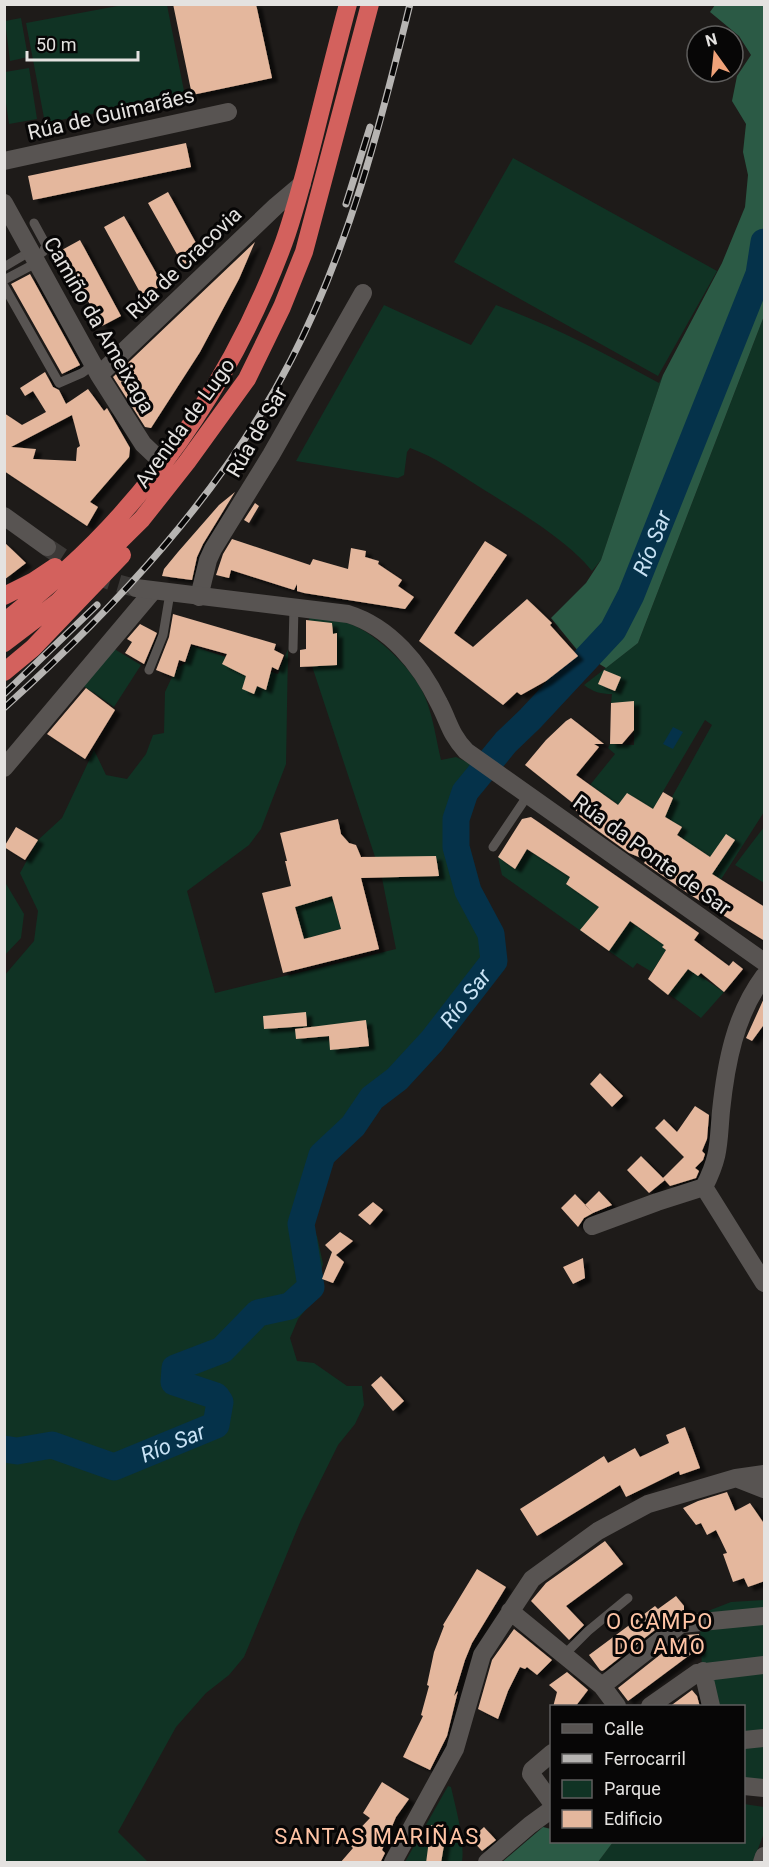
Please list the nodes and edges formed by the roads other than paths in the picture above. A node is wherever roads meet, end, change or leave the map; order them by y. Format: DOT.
graph roads {
  1 [pos="348,4"];
  2 [pos="370,4"];
  3 [pos="228,112"];
  4 [pos="4,161"];
  5 [pos="302,184"];
  6 [pos="4,203"];
  7 [pos="34,223"];
  8 [pos="35,257"];
  9 [pos="4,267"];
  10 [pos="4,280"];
  11 [pos="4,286"];
  12 [pos="363,293"];
  13 [pos="96,370"];
  14 [pos="247,379"];
  15 [pos="163,463"];
  16 [pos="4,516"];
  17 [pos="47,547"];
  18 [pos="83,553"];
  19 [pos="153,591"];
  20 [pos="4,596"];
  21 [pos="199,597"];
  22 [pos="294,607"];
  23 [pos="4,622"];
  24 [pos="4,643"];
  25 [pos="293,649"];
  26 [pos="148,670"];
  27 [pos="4,672"];
  28 [pos="4,768"];
  29 [pos="528,795"];
  30 [pos="493,847"];
  31 [pos="765,963"];
  32 [pos="765,976"];
  33 [pos="704,1187"];
  34 [pos="592,1226"];
  35 [pos="765,1282"];
  36 [pos="765,1474"];
  37 [pos="736,1478"];
  38 [pos="765,1489"];
  39 [pos="628,1598"];
  40 [pos="510,1611"];
  41 [pos="765,1616"];
  42 [pos="564,1655"];
  43 [pos="765,1665"];
  44 [pos="703,1671"];
  45 [pos="609,1700"];
  46 [pos="653,1705"];
  47 [pos="711,1705"];
  48 [pos="765,1738"];
  49 [pos="745,1740"];
  50 [pos="550,1755"];
  51 [pos="745,1786"];
  52 [pos="765,1788"];
  53 [pos="550,1800"];
  54 [pos="550,1810"];
  55 [pos="765,1856"];
  56 [pos="393,1863"];
  57 [pos="488,1863"];
  58 [pos="762,1863"];
  1 -- 5 [label="highway, Avenida de Lugo"];
  2 -- 14 [label="highway, Avenida de Lugo"];
  3 -- 4 [label="street, Rúa de Guimarães"];
  5 -- 13 [label="street, Rúa de Cracovia"];
  5 -- 15 [label="highway, Avenida de Lugo"];
  6 -- 8 [label="street, Camiño da Ameixaga"];
  7 -- 8 [label="lane"];
  8 -- 9 [label="lane"];
  8 -- 10 [label="lane"];
  8 -- 13 [label="street, Camiño da Ameixaga"];
  11 -- 13 [label="lane"];
  12 -- 21 [label="street, Rúa de Sar"];
  13 -- 15 [label="street, Camiño da Ameixaga"];
  14 -- 24 [label="highway, Avenida de Lugo"];
  14 -- 27 [label="highway"];
  15 -- 18 [label="highway, Avenida de Lugo"];
  16 -- 17 [label="street"];
  18 -- 20 [label="highway"];
  18 -- 23 [label="highway, Avenida de Lugo"];
  19 -- 21 [label="street"];
  19 -- 26 [label="lane"];
  19 -- 28 [label="street"];
  21 -- 22 [label="street"];
  22 -- 25 [label="lane"];
  22 -- 29 [label="street, Rúa da Ponte de Sar"];
  29 -- 30 [label="lane"];
  29 -- 31 [label="street, Rúa da Ponte de Sar"];
  32 -- 33 [label="street"];
  33 -- 34 [label="street"];
  33 -- 35 [label="street"];
  36 -- 37 [label="street"];
  37 -- 38 [label="street"];
  37 -- 40 [label="street"];
  39 -- 42 [label="lane"];
  40 -- 42 [label="street"];
  40 -- 56 [label="street"];
  41 -- 45 [label="street"];
  42 -- 45 [label="street"];
  43 -- 44 [label="street"];
  44 -- 46 [label="street"];
  44 -- 47 [label="street"];
  48 -- 49 [label="street"];
  50 -- 53 [label="street"];
  51 -- 52 [label="street"];
  54 -- 57 [label="street"];
  55 -- 58 [label="street"];
}
